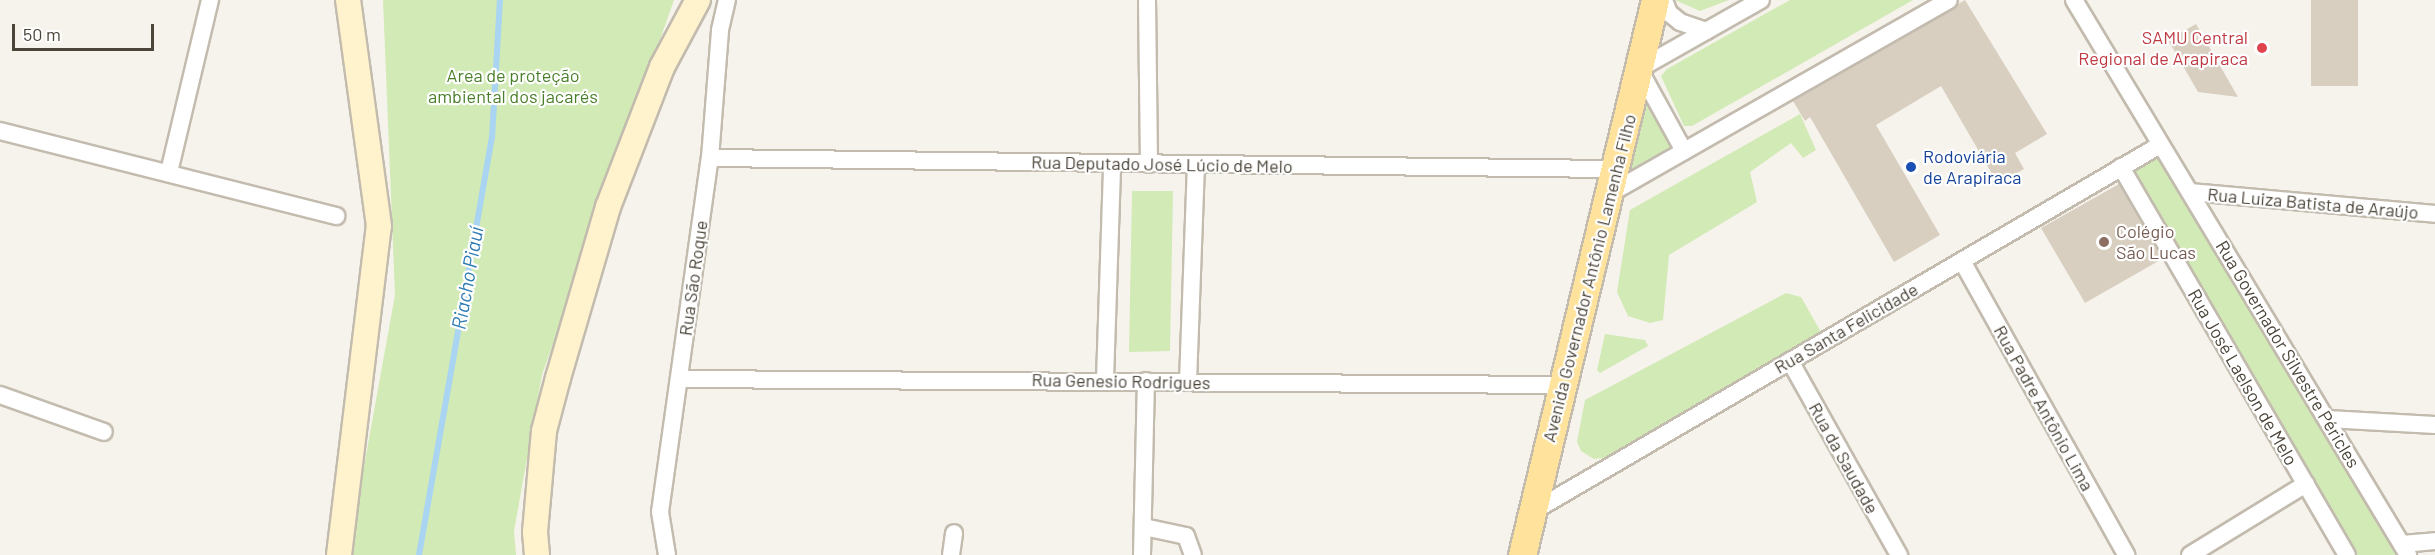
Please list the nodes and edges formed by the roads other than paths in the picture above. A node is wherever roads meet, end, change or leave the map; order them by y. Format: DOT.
graph roads {
  1 [pos="210,0"];
  2 [pos="348,0"];
  3 [pos="698,0"];
  4 [pos="727,0"];
  5 [pos="1147,0"];
  6 [pos="1655,0"];
  7 [pos="1664,0"];
  8 [pos="1761,0"];
  9 [pos="1949,0"];
  10 [pos="2074,0"];
  11 [pos="1706,31"];
  12 [pos="1639,69"];
  13 [pos="0,131"];
  14 [pos="2160,145"];
  15 [pos="1684,151"];
  16 [pos="710,158"];
  17 [pos="1112,164"];
  18 [pos="1149,164"];
  19 [pos="1196,165"];
  20 [pos="2121,167"];
  21 [pos="169,172"];
  22 [pos="1612,182"];
  23 [pos="2190,192"];
  24 [pos="2435,214"];
  25 [pos="336,216"];
  26 [pos="1962,261"];
  27 [pos="1790,362"];
  28 [pos="680,379"];
  29 [pos="1105,380"];
  30 [pos="1146,381"];
  31 [pos="1188,382"];
  32 [pos="1563,386"];
  33 [pos="0,395"];
  34 [pos="2328,419"];
  35 [pos="2435,425"];
  36 [pos="104,432"];
  37 [pos="2306,484"];
  38 [pos="1532,512"];
  39 [pos="1144,527"];
  40 [pos="954,533"];
  41 [pos="2435,541"];
  42 [pos="2405,550"];
  43 [pos="339,555"];
  44 [pos="537,555"];
  45 [pos="667,555"];
  46 [pos="951,555"];
  47 [pos="1142,555"];
  48 [pos="1193,555"];
  49 [pos="1522,555"];
  50 [pos="1899,555"];
  51 [pos="2126,555"];
  52 [pos="2190,555"];
  53 [pos="2348,555"];
  1 -- 21 [label="street"];
  2 -- 43 [label="main road"];
  3 -- 44 [label="main road"];
  4 -- 16 [label="street, Rua São Roque"];
  5 -- 18 [label="street"];
  6 -- 12 [label="main road, Avenida Governador Antônio Lamenha Filho"];
  7 -- 11 [label="street"];
  8 -- 11 [label="street"];
  9 -- 15 [label="street"];
  10 -- 14 [label="street, Rua Governador Silvestre Péricles"];
  11 -- 12 [label="street"];
  12 -- 15 [label="street"];
  12 -- 22 [label="main road, Avenida Governador Antônio Lamenha Filho"];
  13 -- 21 [label="street"];
  14 -- 20 [label="street, Rua Santa Felicidade"];
  14 -- 23 [label="street, Rua Governador Silvestre Péricles"];
  15 -- 22 [label="street"];
  16 -- 17 [label="street, Rua Deputado José Lúcio de Melo"];
  16 -- 28 [label="street, Rua São Roque"];
  17 -- 18 [label="street, Rua Deputado José Lúcio de Melo"];
  17 -- 29 [label="street"];
  18 -- 19 [label="street, Rua Deputado José Lúcio de Melo"];
  19 -- 22 [label="street, Rua Deputado José Lúcio de Melo"];
  19 -- 31 [label="street"];
  20 -- 26 [label="street, Rua Santa Felicidade"];
  20 -- 37 [label="street, Rua José Laelson de Melo"];
  21 -- 25 [label="street"];
  22 -- 32 [label="main road, Avenida Governador Antônio Lamenha Filho"];
  23 -- 24 [label="street, Rua Luiza Batista de Araújo"];
  23 -- 34 [label="street, Rua Governador Silvestre Péricles"];
  26 -- 27 [label="street, Rua Santa Felicidade"];
  26 -- 51 [label="street, Rua Padre Antônio Lima"];
  27 -- 38 [label="street, Rua Santa Felicidade"];
  27 -- 50 [label="street, Rua da Saudade"];
  28 -- 29 [label="street, Rua Genesio Rodrigues"];
  28 -- 45 [label="street, Rua São Roque"];
  29 -- 30 [label="street, Rua Genesio Rodrigues"];
  30 -- 31 [label="street, Rua Genesio Rodrigues"];
  30 -- 39 [label="street"];
  31 -- 32 [label="street, Rua Genesio Rodrigues"];
  32 -- 38 [label="main road, Avenida Governador Antônio Lamenha Filho"];
  33 -- 36 [label="street"];
  34 -- 35 [label="street"];
  34 -- 42 [label="street, Rua Governador Silvestre Péricles"];
  37 -- 52 [label="street"];
  37 -- 53 [label="street, Rua José Laelson de Melo"];
  38 -- 49 [label="main road, Avenida Governador Antônio Lamenha Filho"];
  39 -- 47 [label="street"];
  39 -- 48 [label="street"];
  40 -- 46 [label="street"];
  41 -- 42 [label="street"];
}
